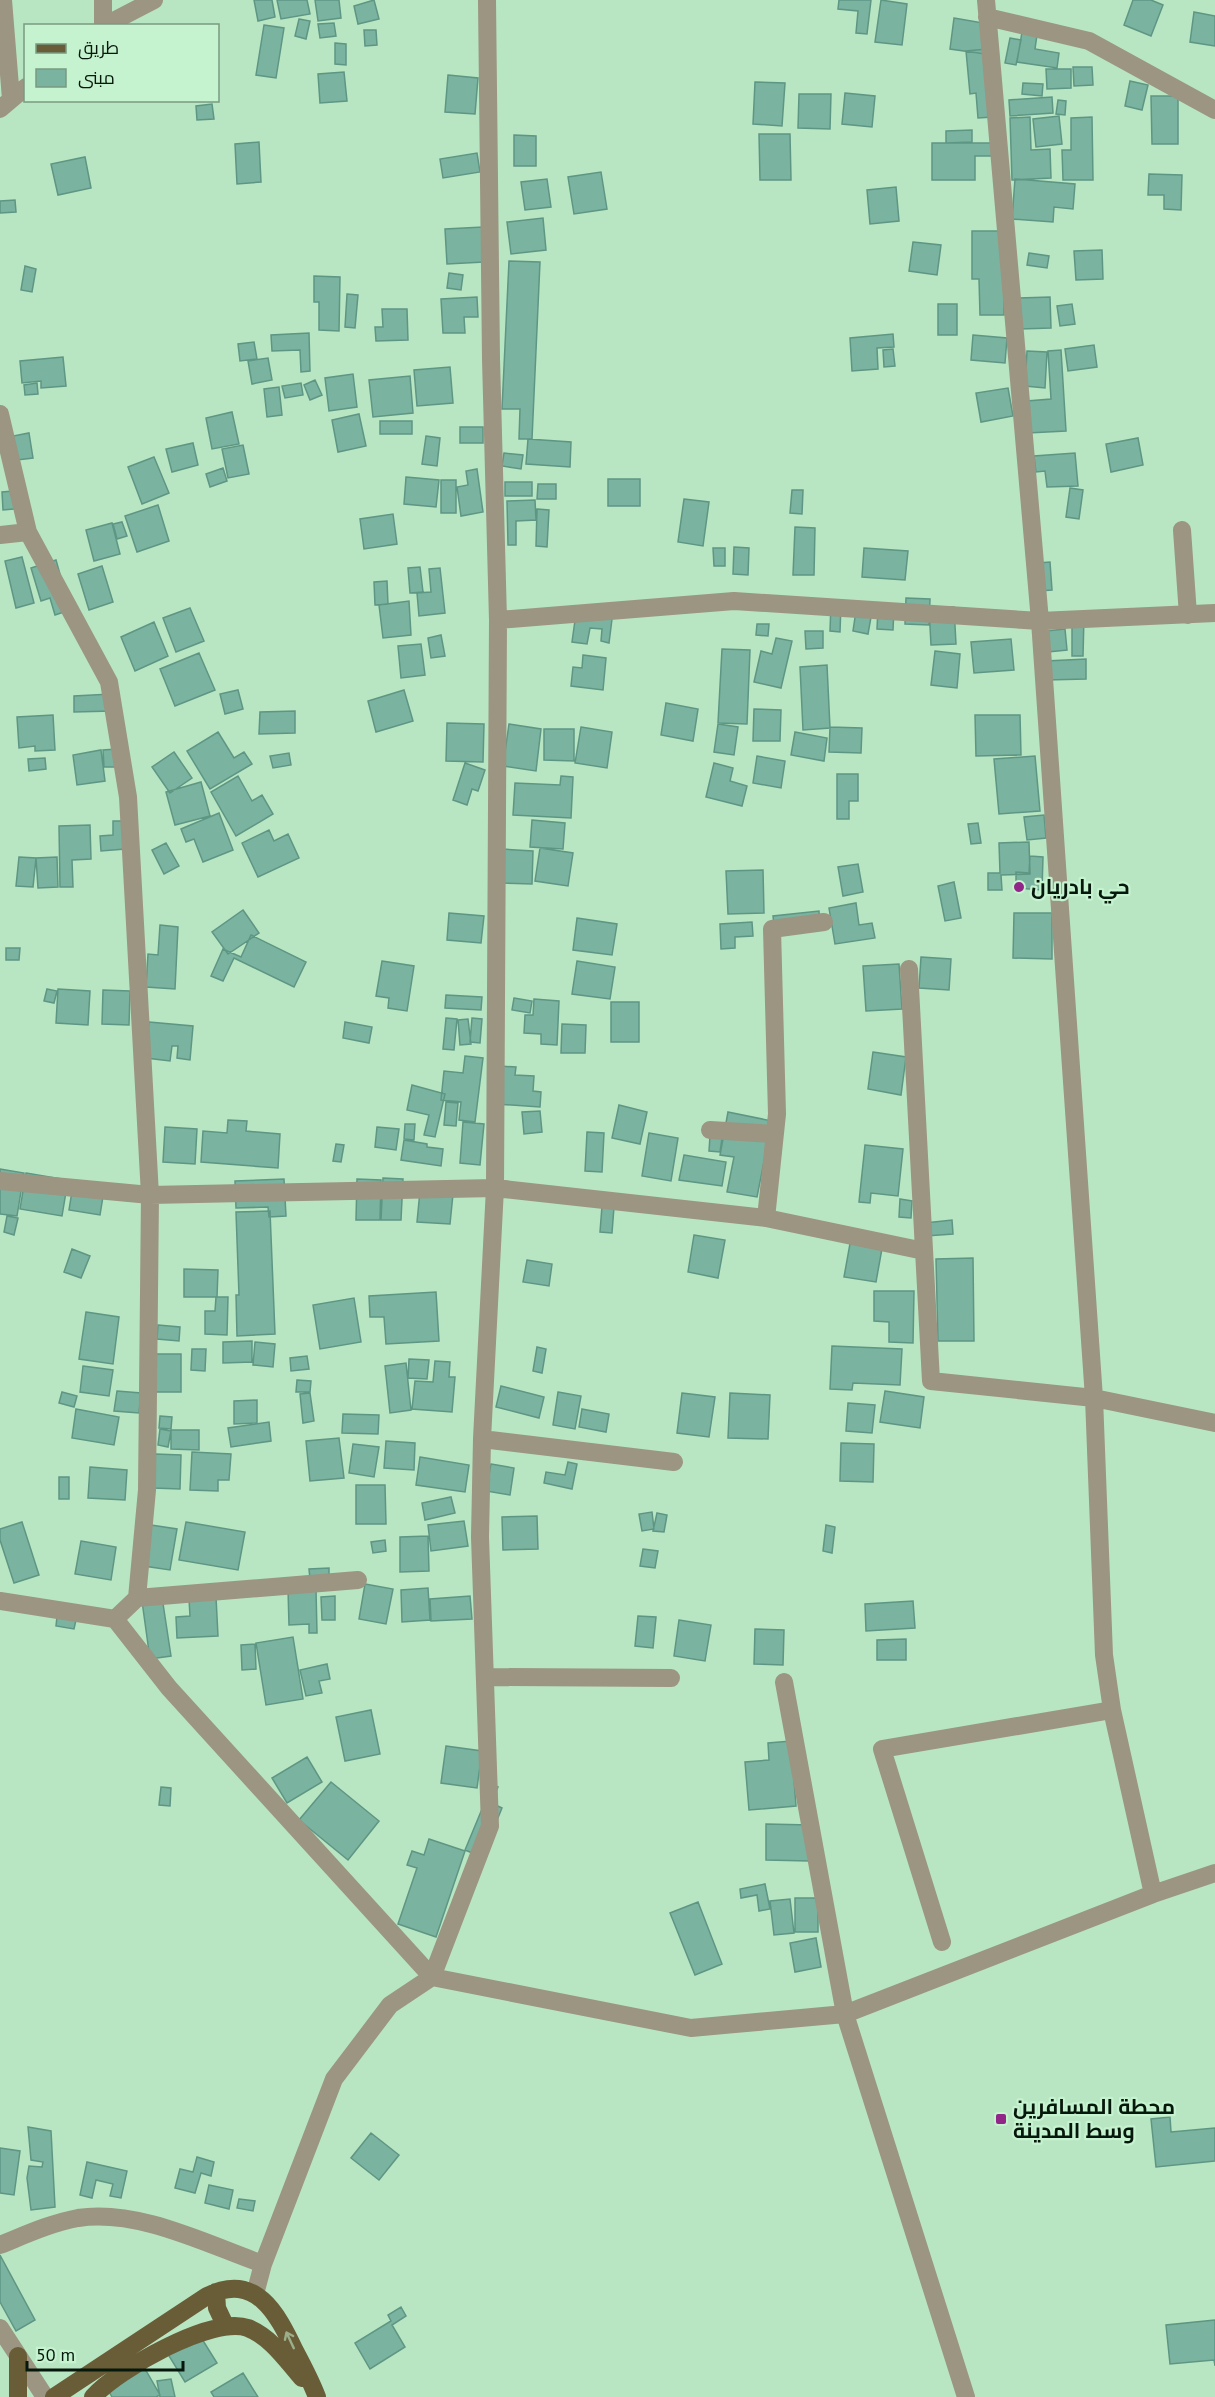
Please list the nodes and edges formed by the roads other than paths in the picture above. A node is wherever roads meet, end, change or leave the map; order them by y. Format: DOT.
graph roads {
  1 [pos="3,0"];
  2 [pos="102,0"];
  3 [pos="154,0"];
  4 [pos="487,0"];
  5 [pos="986,8"];
  6 [pos="104,24"];
  7 [pos="108,24"];
  8 [pos="24,88"];
  9 [pos="4,100"];
  10 [pos="1215,110"];
  11 [pos="0,414"];
  12 [pos="1182,530"];
  13 [pos="28,532"];
  14 [pos="0,535"];
  15 [pos="1215,612"];
  16 [pos="1188,615"];
  17 [pos="498,620"];
  18 [pos="1040,621"];
  19 [pos="824,922"];
  20 [pos="909,969"];
  21 [pos="710,1130"];
  22 [pos="774,1134"];
  23 [pos="0,1181"];
  24 [pos="495,1188"];
  25 [pos="150,1195"];
  26 [pos="766,1218"];
  27 [pos="924,1251"];
  28 [pos="1094,1398"];
  29 [pos="1215,1423"];
  30 [pos="482,1439"];
  31 [pos="674,1462"];
  32 [pos="358,1580"];
  33 [pos="137,1598"];
  34 [pos="0,1601"];
  35 [pos="115,1619"];
  36 [pos="486,1677"];
  37 [pos="671,1678"];
  38 [pos="783,1682"];
  39 [pos="1112,1710"];
  40 [pos="1215,1873"];
  41 [pos="1153,1894"];
  42 [pos="942,1942"];
  43 [pos="432,1977"];
  44 [pos="845,2014"];
  45 [pos="0,2245"];
  46 [pos="263,2264"];
  47 [pos="216,2292"];
  48 [pos="255,2294"];
  49 [pos="225,2325"];
  50 [pos="244,2327"];
  51 [pos="0,2328"];
  52 [pos="18,2356"];
  53 [pos="126,2359"];
  54 [pos="316,2395"];
  55 [pos="18,2397"];
  56 [pos="45,2397"];
  57 [pos="54,2397"];
  58 [pos="93,2397"];
  59 [pos="966,2397"];
  1 -- 9 [label="street"];
  2 -- 6 [label="street"];
  3 -- 7 [label="street"];
  4 -- 17 [label="street"];
  5 -- 10 [label="street"];
  5 -- 18 [label="street"];
  8 -- 9 [label="street"];
  11 -- 13 [label="street"];
  12 -- 16 [label="street"];
  13 -- 14 [label="street"];
  13 -- 25 [label="street"];
  15 -- 16 [label="street"];
  16 -- 18 [label="street"];
  17 -- 18 [label="street"];
  17 -- 24 [label="street"];
  18 -- 28 [label="street"];
  19 -- 22 [label="street"];
  20 -- 27 [label="street"];
  21 -- 22 [label="street"];
  22 -- 26 [label="street"];
  23 -- 25 [label="street"];
  24 -- 25 [label="street"];
  24 -- 26 [label="street"];
  24 -- 30 [label="street"];
  25 -- 33 [label="street"];
  26 -- 27 [label="street"];
  27 -- 28 [label="street"];
  28 -- 29 [label="street"];
  28 -- 39 [label="street"];
  30 -- 31 [label="street"];
  30 -- 36 [label="street"];
  32 -- 33 [label="street"];
  33 -- 35 [label="street"];
  34 -- 35 [label="street"];
  35 -- 43 [label="street"];
  36 -- 37 [label="street"];
  36 -- 43 [label="street"];
  38 -- 44 [label="street"];
  39 -- 41 [label="street"];
  39 -- 42 [label="street"];
  40 -- 41 [label="street"];
  41 -- 44 [label="street"];
  43 -- 44 [label="street"];
  43 -- 46 [label="street"];
  44 -- 59 [label="street"];
  45 -- 46 [label="street"];
  46 -- 48 [label="street"];
  47 -- 48 [label="main road"];
  47 -- 49 [label="main road"];
  47 -- 53 [label="main road"];
  48 -- 50 [label="main road"];
  54 -- 48 [label="main road, one-way"];
  49 -- 50 [label="main road"];
  49 -- 53 [label="main road"];
  50 -- 54 [label="main road"];
  51 -- 52 [label="street"];
  52 -- 55 [label="main road"];
  52 -- 56 [label="street"];
  53 -- 57 [label="main road"];
  53 -- 58 [label="main road"];
}
